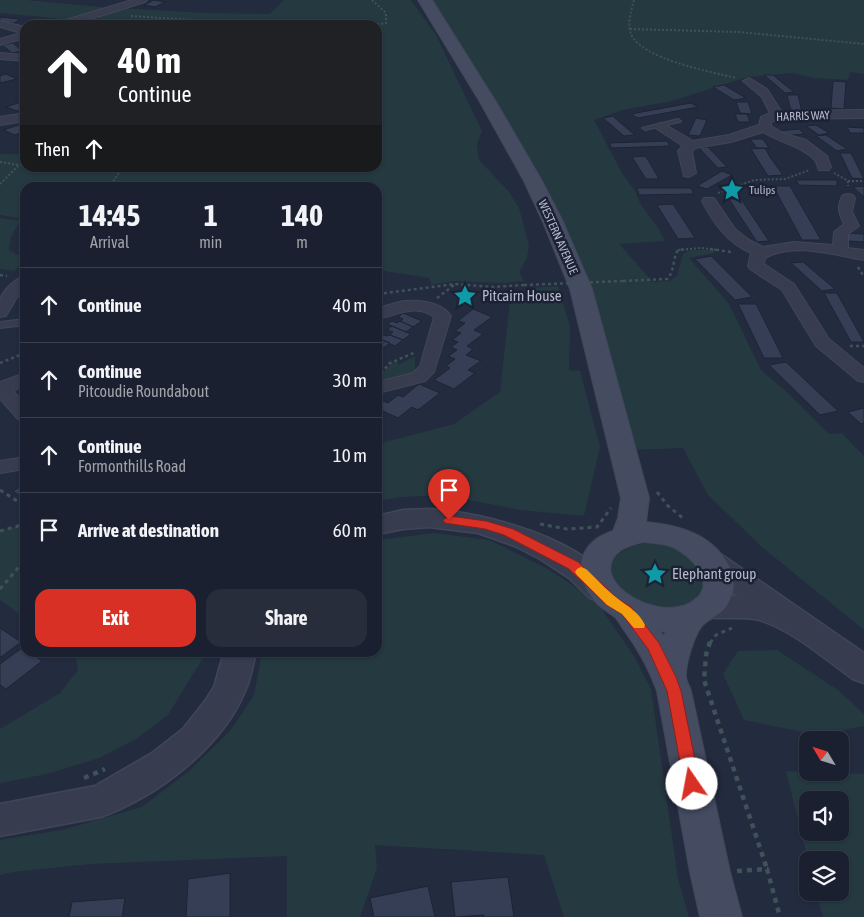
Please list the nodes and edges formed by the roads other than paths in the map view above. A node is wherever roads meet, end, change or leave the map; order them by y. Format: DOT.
graph roads {
  1 [pos="142,0"];
  2 [pos="425,0"];
  3 [pos="77,20"];
  4 [pos="0,24"];
  5 [pos="20,30"];
  6 [pos="20,35"];
  7 [pos="0,42"];
  8 [pos="0,56"];
  9 [pos="20,58"];
  10 [pos="20,60"];
  11 [pos="0,69"];
  12 [pos="749,81"];
  13 [pos="864,114"];
  14 [pos="777,115"];
  15 [pos="20,118"];
  16 [pos="0,121"];
  17 [pos="678,121"];
  18 [pos="659,126"];
  19 [pos="765,127"];
  20 [pos="645,128"];
  21 [pos="691,145"];
  22 [pos="824,167"];
  23 [pos="689,173"];
  24 [pos="848,198"];
  25 [pos="709,201"];
  26 [pos="840,251"];
  27 [pos="760,254"];
  28 [pos="864,255"];
  29 [pos="20,288"];
  30 [pos="382,311"];
  31 [pos="0,312"];
  32 [pos="20,323"];
  33 [pos="0,325"];
  34 [pos="864,377"];
  35 [pos="20,380"];
  36 [pos="382,387"];
  37 [pos="1,389"];
  38 [pos="20,410"];
  39 [pos="20,464"];
  40 [pos="0,467"];
  41 [pos="623,498"];
  42 [pos="382,524"];
  43 [pos="537,535"];
  44 [pos="674,536"];
  45 [pos="615,541"];
  46 [pos="712,562"];
  47 [pos="601,590"];
  48 [pos="627,611"];
  49 [pos="699,612"];
  50 [pos="787,617"];
  51 [pos="239,657"];
  52 [pos="864,670"];
  53 [pos="669,677"];
  54 [pos="0,820"];
  55 [pos="721,917"];
  1 -- 3 [label="street"];
  2 -- 41 [label="main road, WESTERN AVENUE"];
  4 -- 5 [label="street"];
  6 -- 7 [label="street"];
  8 -- 9 [label="street"];
  10 -- 11 [label="street"];
  12 -- 14 [label="street"];
  13 -- 14 [label="street, HARRIS WAY"];
  14 -- 19 [label="street, HARRIS WAY"];
  15 -- 16 [label="street"];
  17 -- 18 [label="lane"];
  18 -- 20 [label="lane"];
  18 -- 21 [label="street"];
  19 -- 21 [label="street, HARRIS WAY"];
  19 -- 22 [label="street"];
  21 -- 23 [label="street"];
  24 -- 26 [label="street"];
  25 -- 27 [label="street"];
  26 -- 27 [label="street"];
  26 -- 28 [label="street"];
  27 -- 34 [label="street"];
  29 -- 31 [label="street"];
  30 -- 36 [label="street"];
  32 -- 33 [label="lane"];
  35 -- 37 [label="street"];
  37 -- 38 [label="street"];
  39 -- 40 [label="street"];
  41 -- 44 [label="main road, WESTERN AVENUE"];
  41 -- 45 [label="main road, WESTERN AVENUE"];
  42 -- 43 [label="street"];
  43 -- 45 [label="street"];
  43 -- 47 [label="street"];
  44 -- 45 [label="main road"];
  44 -- 46 [label="main road"];
  45 -- 47 [label="main road"];
  46 -- 49 [label="main road"];
  46 -- 50 [label="street"];
  47 -- 48 [label="main road"];
  48 -- 49 [label="main road"];
  48 -- 53 [label="main road"];
  49 -- 50 [label="street"];
  49 -- 53 [label="main road"];
  50 -- 52 [label="street"];
  51 -- 54 [label="street"];
  53 -- 55 [label="main road"];
}
